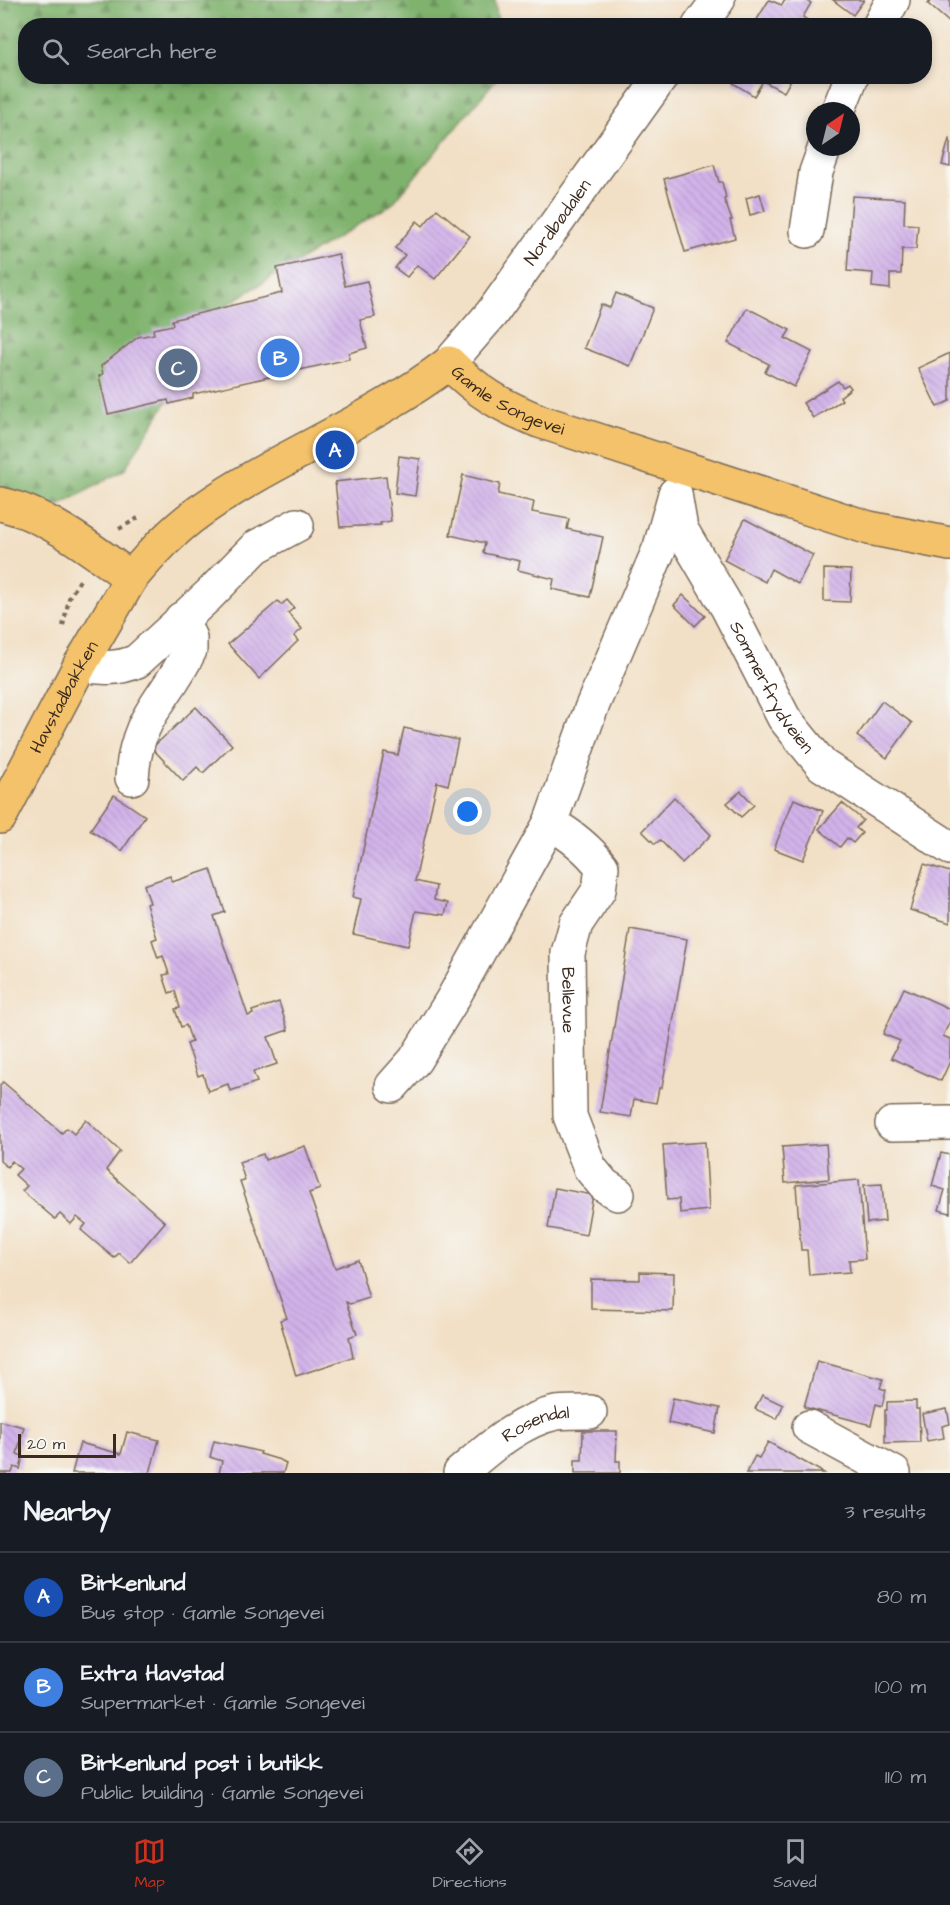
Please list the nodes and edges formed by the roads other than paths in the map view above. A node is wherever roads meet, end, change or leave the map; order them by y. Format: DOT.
graph roads {
  1 [pos="718,0"];
  2 [pos="893,0"];
  3 [pos="705,18"];
  4 [pos="883,18"];
  5 [pos="656,84"];
  6 [pos="849,84"];
  7 [pos="842,102"];
  8 [pos="822,156"];
  9 [pos="807,231"];
  10 [pos="448,363"];
  11 [pos="680,481"];
  12 [pos="0,504"];
  13 [pos="297,525"];
  14 [pos="950,544"];
  15 [pos="131,578"];
  16 [pos="181,619"];
  17 [pos="80,665"];
  18 [pos="132,778"];
  19 [pos="0,817"];
  20 [pos="550,823"];
  21 [pos="950,848"];
  22 [pos="392,1086"];
  23 [pos="892,1124"];
  24 [pos="950,1124"];
  25 [pos="618,1194"];
  26 [pos="590,1412"];
  27 [pos="809,1427"];
  28 [pos="460,1473"];
  29 [pos="894,1473"];
  1 -- 3 [label="street"];
  2 -- 4 [label="street"];
  5 -- 10 [label="street, Nordbødalen"];
  6 -- 7 [label="street"];
  8 -- 9 [label="street"];
  10 -- 11 [label="main road, Gamle Songevei"];
  10 -- 15 [label="main road, Gamle Songevei"];
  11 -- 14 [label="main road, Gamle Songevei"];
  11 -- 20 [label="street"];
  11 -- 21 [label="street, Sommerfrydveien"];
  12 -- 15 [label="main road"];
  13 -- 16 [label="street"];
  15 -- 17 [label="main road, Havstadbakken"];
  16 -- 17 [label="street"];
  16 -- 18 [label="street"];
  17 -- 19 [label="main road, Havstadbakken"];
  20 -- 22 [label="street"];
  20 -- 25 [label="street, Bellevue"];
  23 -- 24 [label="street"];
  26 -- 28 [label="street, Rosendal"];
  27 -- 29 [label="street"];
}
